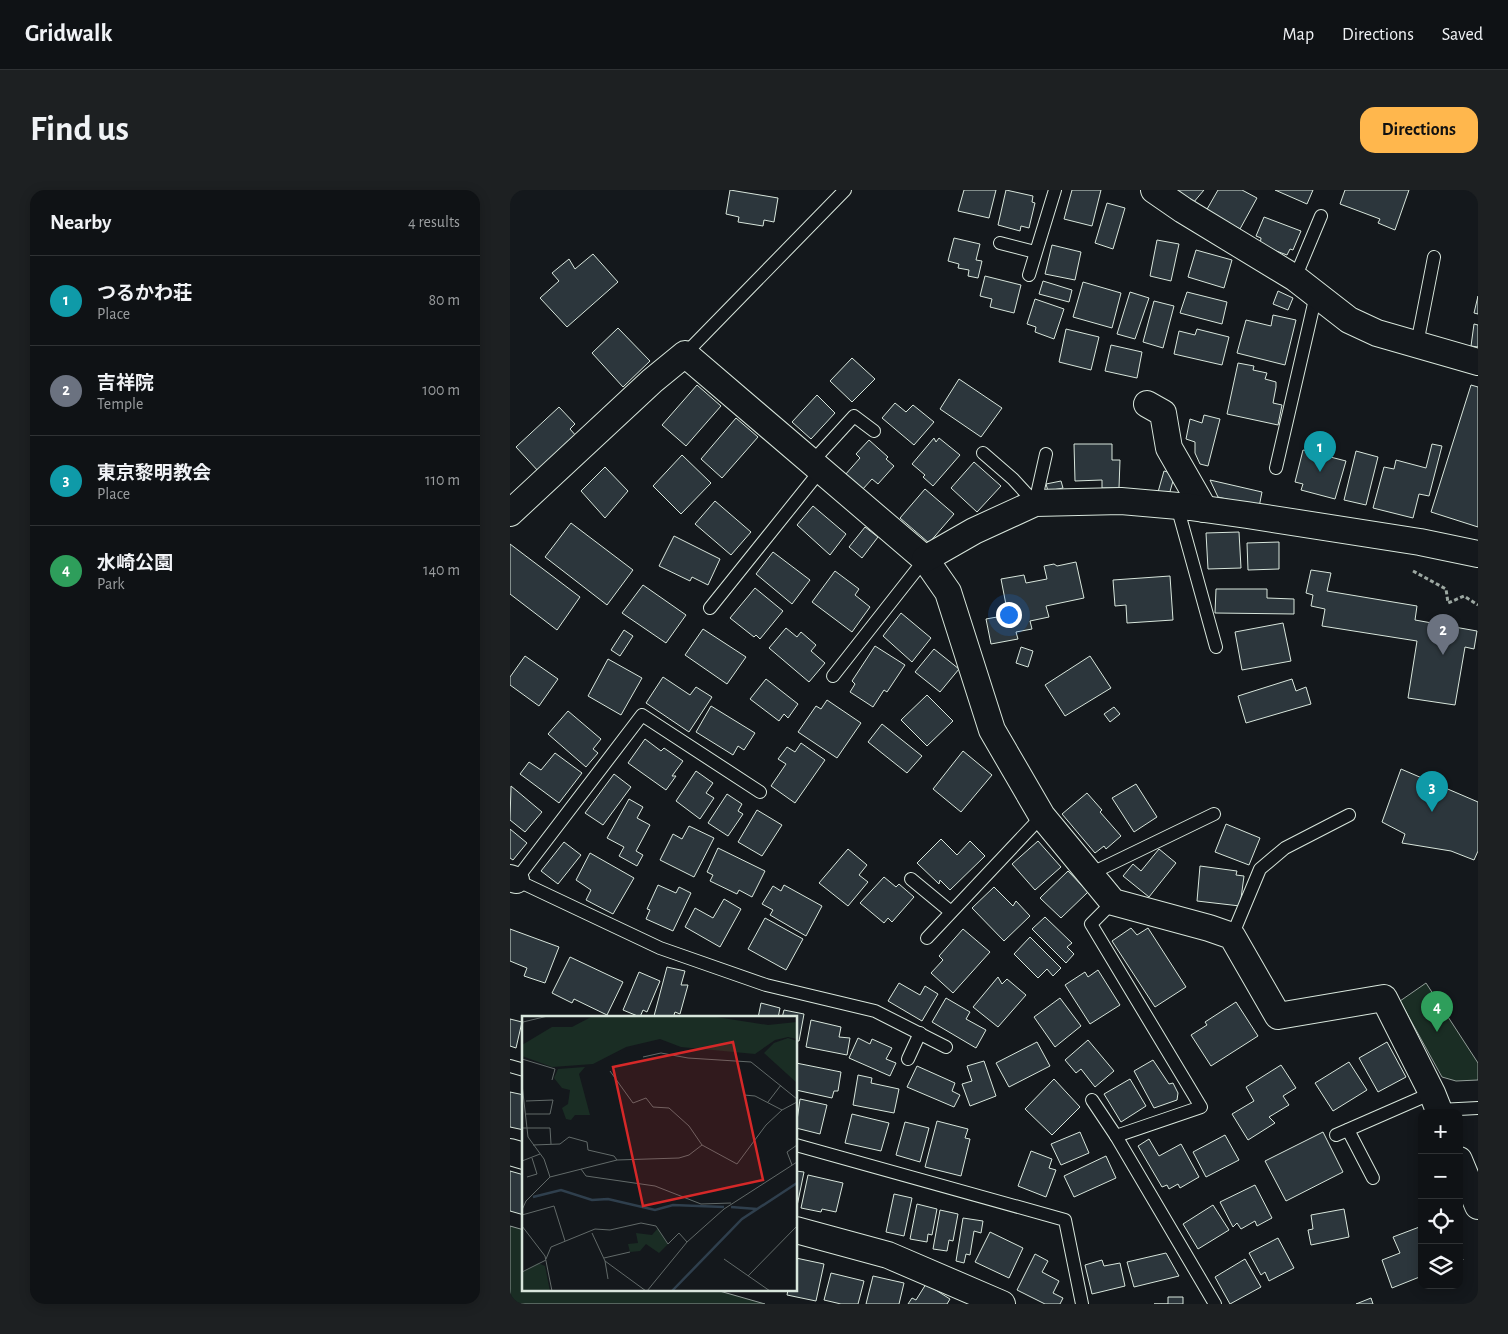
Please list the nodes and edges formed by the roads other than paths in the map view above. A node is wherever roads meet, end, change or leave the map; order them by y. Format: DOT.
graph roads {
  1 [pos="845,190"];
  2 [pos="1055,190"];
  3 [pos="1154,190"];
  4 [pos="1321,216"];
  5 [pos="1000,243"];
  6 [pos="1036,252"];
  7 [pos="1434,257"];
  8 [pos="1029,275"];
  9 [pos="1295,278"];
  10 [pos="1316,294"];
  11 [pos="1417,344"];
  12 [pos="685,354"];
  13 [pos="1478,362"];
  14 [pos="1147,404"];
  15 [pos="874,431"];
  16 [pos="983,453"];
  17 [pos="1046,454"];
  18 [pos="815,467"];
  19 [pos="1276,468"];
  20 [pos="1035,503"];
  21 [pos="1177,506"];
  22 [pos="1204,509"];
  23 [pos="510,513"];
  24 [pos="1478,554"];
  25 [pos="924,558"];
  26 [pos="710,608"];
  27 [pos="1216,648"];
  28 [pos="833,676"];
  29 [pos="760,792"];
  30 [pos="1214,814"];
  31 [pos="1349,815"];
  32 [pos="1042,816"];
  33 [pos="1090,874"];
  34 [pos="513,879"];
  35 [pos="911,879"];
  36 [pos="1113,902"];
  37 [pos="951,912"];
  38 [pos="1232,936"];
  39 [pos="927,938"];
  40 [pos="920,1033"];
  41 [pos="946,1047"];
  42 [pos="908,1059"];
  43 [pos="1092,1100"];
  44 [pos="1437,1105"];
  45 [pos="1478,1108"];
  46 [pos="1348,1130"];
  47 [pos="1336,1135"];
  48 [pos="1116,1136"];
  49 [pos="798,1146"];
  50 [pos="1463,1170"];
  51 [pos="1373,1178"];
  52 [pos="1478,1206"];
  53 [pos="798,1231"];
  54 [pos="1002,1304"];
  55 [pos="1082,1304"];
  56 [pos="1214,1304"];
  1 -- 12 [label="lane"];
  2 -- 6 [label="lane"];
  3 -- 9 [label="street"];
  4 -- 9 [label="lane"];
  5 -- 6 [label="lane"];
  6 -- 8 [label="lane"];
  7 -- 11 [label="lane"];
  9 -- 10 [label="street"];
  10 -- 11 [label="street"];
  10 -- 19 [label="lane"];
  11 -- 13 [label="street"];
  12 -- 18 [label="street"];
  12 -- 23 [label="street"];
  14 -- 22 [label="street"];
  15 -- 18 [label="lane"];
  16 -- 20 [label="lane"];
  17 -- 20 [label="lane"];
  18 -- 25 [label="street"];
  18 -- 26 [label="lane"];
  20 -- 21 [label="street"];
  20 -- 25 [label="street"];
  21 -- 22 [label="street"];
  21 -- 27 [label="lane"];
  22 -- 24 [label="street"];
  25 -- 28 [label="lane"];
  25 -- 32 [label="street"];
  29 -- 34 [label="lane"];
  30 -- 33 [label="lane"];
  31 -- 38 [label="lane"];
  32 -- 33 [label="street"];
  32 -- 37 [label="lane"];
  33 -- 36 [label="street"];
  34 -- 40 [label="lane"];
  35 -- 37 [label="lane"];
  36 -- 38 [label="street"];
  36 -- 48 [label="lane"];
  37 -- 39 [label="lane"];
  38 -- 44 [label="street"];
  40 -- 41 [label="lane"];
  40 -- 42 [label="lane"];
  43 -- 48 [label="lane"];
  44 -- 45 [label="lane"];
  44 -- 46 [label="lane"];
  46 -- 47 [label="lane"];
  46 -- 51 [label="lane"];
  48 -- 56 [label="lane"];
  49 -- 55 [label="lane"];
  50 -- 52 [label="street"];
  53 -- 54 [label="street"];
}
